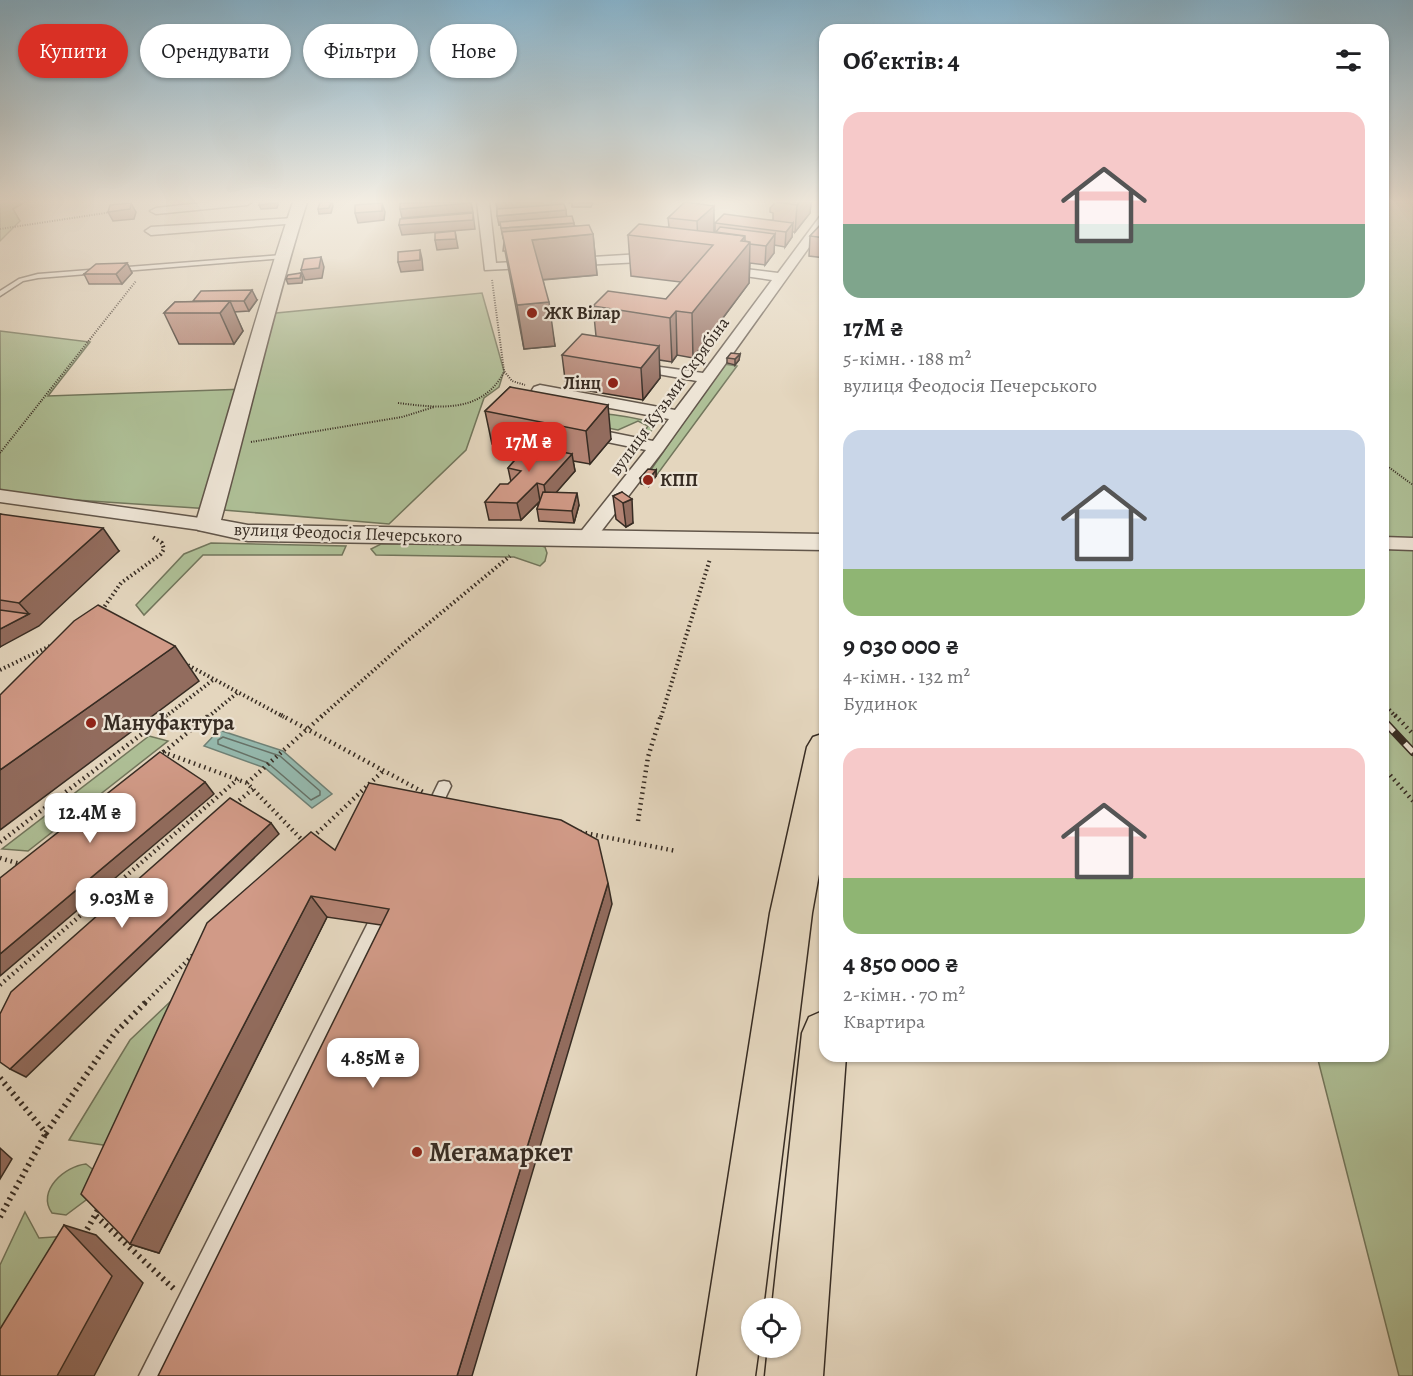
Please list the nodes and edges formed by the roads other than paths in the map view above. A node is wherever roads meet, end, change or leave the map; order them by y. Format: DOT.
graph roads {
  1 [pos="159,266"];
  2 [pos="279,266"];
  3 [pos="701,266"];
  4 [pos="788,266"];
  5 [pos="780,277"];
  6 [pos="0,294"];
  7 [pos="617,363"];
  8 [pos="707,378"];
  9 [pos="540,390"];
  10 [pos="679,416"];
  11 [pos="561,427"];
  12 [pos="657,447"];
  13 [pos="0,496"];
  14 [pos="207,525"];
  15 [pos="585,538"];
  16 [pos="819,542"];
  17 [pos="1389,543"];
  18 [pos="1412,545"];
  19 [pos="819,776"];
  20 [pos="441,793"];
  21 [pos="427,821"];
  22 [pos="389,896"];
  23 [pos="822,1062"];
  24 [pos="150,1376"];
  25 [pos="726,1376"];
  26 [pos="794,1376"];
  1 -- 6 [label="lane"];
  2 -- 14 [label="street, вулиця Феодосія Печерського"];
  3 -- 5 [label="street"];
  4 -- 5 [label="street, вулиця Кузьми Скрябіна"];
  5 -- 8 [label="street, вулиця Кузьми Скрябіна"];
  7 -- 8 [label="street"];
  8 -- 10 [label="street, вулиця Кузьми Скрябіна"];
  9 -- 10 [label="street"];
  10 -- 12 [label="street, вулиця Кузьми Скрябіна"];
  11 -- 12 [label="street"];
  12 -- 15 [label="street, вулиця Кузьми Скрябіна"];
  13 -- 14 [label="street"];
  14 -- 15 [label="street, вулиця Феодосія Печерського"];
  15 -- 16 [label="street, вулиця Феодосія Печерського"];
  17 -- 18 [label="street"];
  19 -- 25 [label="main road"];
  20 -- 21 [label="lane"];
  22 -- 24 [label="lane"];
  23 -- 26 [label="main road"];
}
